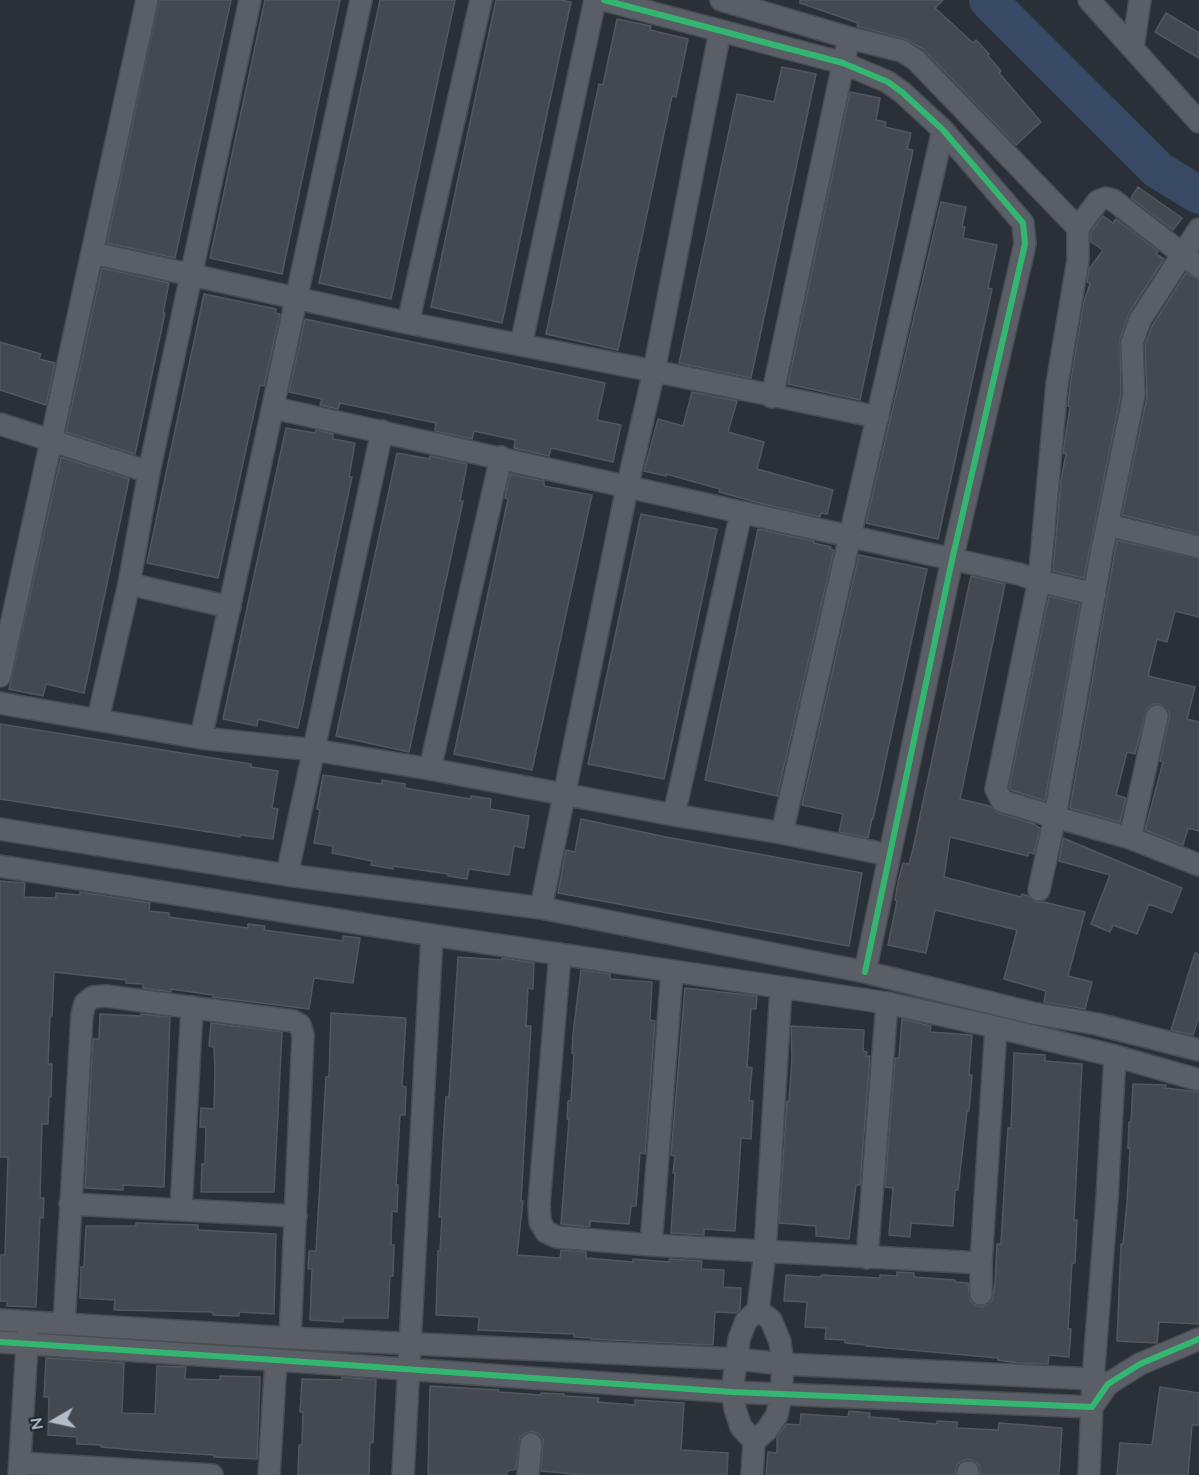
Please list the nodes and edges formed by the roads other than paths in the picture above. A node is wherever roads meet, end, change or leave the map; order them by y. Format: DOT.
graph roads {
  1 [pos="147,0"];
  2 [pos="250,0"];
  3 [pos="361,0"];
  4 [pos="481,0"];
  5 [pos="595,0"];
  6 [pos="604,0"];
  7 [pos="721,0"];
  8 [pos="1089,0"];
  9 [pos="1140,0"];
  10 [pos="720,31"];
  11 [pos="850,38"];
  12 [pos="1133,47"];
  13 [pos="843,63"];
  14 [pos="1199,122"];
  15 [pos="943,130"];
  16 [pos="1045,195"];
  17 [pos="1023,223"];
  18 [pos="1078,228"];
  19 [pos="1197,232"];
  20 [pos="93,253"];
  21 [pos="1181,255"];
  22 [pos="1199,267"];
  23 [pos="192,275"];
  24 [pos="296,299"];
  25 [pos="408,323"];
  26 [pos="521,345"];
  27 [pos="654,371"];
  28 [pos="772,397"];
  29 [pos="274,408"];
  30 [pos="878,417"];
  31 [pos="0,424"];
  32 [pos="382,431"];
  33 [pos="51,441"];
  34 [pos="501,457"];
  35 [pos="148,472"];
  36 [pos="627,488"];
  37 [pos="741,513"];
  38 [pos="1108,525"];
  39 [pos="850,537"];
  40 [pos="1199,547"];
  41 [pos="952,560"];
  42 [pos="1039,581"];
  43 [pos="129,584"];
  44 [pos="1095,594"];
  45 [pos="230,607"];
  46 [pos="0,676"];
  47 [pos="0,703"];
  48 [pos="1157,716"];
  49 [pos="98,719"];
  50 [pos="201,738"];
  51 [pos="314,750"];
  52 [pos="430,769"];
  53 [pos="564,795"];
  54 [pos="674,815"];
  55 [pos="1055,817"];
  56 [pos="0,829"];
  57 [pos="782,833"];
  58 [pos="1130,838"];
  59 [pos="889,855"];
  60 [pos="1199,865"];
  61 [pos="0,866"];
  62 [pos="287,875"];
  63 [pos="1039,890"];
  64 [pos="541,908"];
  65 [pos="432,936"];
  66 [pos="560,954"];
  67 [pos="672,972"];
  68 [pos="865,972"];
  69 [pos="781,988"];
  70 [pos="887,1003"];
  71 [pos="192,1007"];
  72 [pos="996,1027"];
  73 [pos="1199,1050"];
  74 [pos="1115,1056"];
  75 [pos="1199,1080"];
  76 [pos="70,1204"];
  77 [pos="181,1210"];
  78 [pos="296,1216"];
  79 [pos="651,1245"];
  80 [pos="765,1251"];
  81 [pos="867,1258"];
  82 [pos="981,1263"];
  83 [pos="981,1294"];
  84 [pos="758,1310"];
  85 [pos="0,1320"];
  86 [pos="63,1324"];
  87 [pos="28,1333"];
  88 [pos="290,1338"];
  89 [pos="1199,1339"];
  90 [pos="0,1342"];
  91 [pos="410,1344"];
  92 [pos="276,1359"];
  93 [pos="737,1359"];
  94 [pos="783,1364"];
  95 [pos="408,1370"];
  96 [pos="1100,1382"];
  97 [pos="732,1392"];
  98 [pos="782,1395"];
  99 [pos="1092,1407"];
  100 [pos="754,1441"];
  101 [pos="531,1444"];
  102 [pos="20,1469"];
  103 [pos="212,1475"];
  104 [pos="269,1475"];
  105 [pos="403,1475"];
  106 [pos="528,1475"];
  107 [pos="752,1475"];
  108 [pos="1089,1475"];
  1 -- 20 [label="street"];
  2 -- 23 [label="street"];
  3 -- 24 [label="street"];
  4 -- 25 [label="street"];
  5 -- 26 [label="street"];
  6 -- 10 [label="street"];
  7 -- 11 [label="street"];
  8 -- 12 [label="street"];
  9 -- 12 [label="street"];
  10 -- 13 [label="street"];
  10 -- 27 [label="street"];
  11 -- 13 [label="street"];
  11 -- 16 [label="street"];
  12 -- 14 [label="street"];
  13 -- 15 [label="street"];
  13 -- 28 [label="street"];
  15 -- 17 [label="street"];
  15 -- 30 [label="street"];
  16 -- 17 [label="street"];
  16 -- 18 [label="street"];
  17 -- 41 [label="street"];
  18 -- 21 [label="street"];
  18 -- 42 [label="street"];
  19 -- 21 [label="street"];
  20 -- 23 [label="street"];
  20 -- 33 [label="street"];
  21 -- 22 [label="street"];
  21 -- 38 [label="street"];
  23 -- 24 [label="street"];
  23 -- 35 [label="street"];
  24 -- 25 [label="street"];
  24 -- 29 [label="street"];
  25 -- 26 [label="street"];
  26 -- 27 [label="street"];
  27 -- 28 [label="street"];
  27 -- 36 [label="street"];
  28 -- 30 [label="street"];
  29 -- 32 [label="street"];
  29 -- 45 [label="street"];
  30 -- 39 [label="street"];
  31 -- 33 [label="street"];
  32 -- 34 [label="street"];
  32 -- 51 [label="street"];
  33 -- 35 [label="street"];
  33 -- 46 [label="street"];
  34 -- 36 [label="street"];
  34 -- 52 [label="street"];
  35 -- 43 [label="street"];
  36 -- 37 [label="street"];
  36 -- 53 [label="street"];
  37 -- 39 [label="street"];
  37 -- 54 [label="street"];
  38 -- 40 [label="street"];
  38 -- 44 [label="street"];
  39 -- 41 [label="street"];
  39 -- 57 [label="street"];
  41 -- 42 [label="street"];
  41 -- 59 [label="street"];
  42 -- 44 [label="street"];
  42 -- 55 [label="street"];
  43 -- 45 [label="street"];
  43 -- 49 [label="street"];
  44 -- 55 [label="street"];
  45 -- 50 [label="street"];
  47 -- 49 [label="street"];
  48 -- 58 [label="street"];
  49 -- 50 [label="street"];
  50 -- 51 [label="street"];
  51 -- 52 [label="street"];
  51 -- 62 [label="street"];
  52 -- 53 [label="street"];
  53 -- 54 [label="street"];
  53 -- 64 [label="street"];
  54 -- 57 [label="street"];
  55 -- 58 [label="street"];
  55 -- 63 [label="street"];
  56 -- 62 [label="street"];
  57 -- 59 [label="street"];
  58 -- 60 [label="street"];
  59 -- 68 [label="street"];
  61 -- 65 [label="street"];
  62 -- 64 [label="street"];
  64 -- 68 [label="street"];
  65 -- 66 [label="street"];
  65 -- 91 [label="street"];
  66 -- 67 [label="street"];
  66 -- 79 [label="street"];
  67 -- 69 [label="street"];
  67 -- 79 [label="street"];
  68 -- 73 [label="street"];
  69 -- 70 [label="street"];
  69 -- 80 [label="street"];
  70 -- 72 [label="street"];
  70 -- 81 [label="street"];
  71 -- 76 [label="street"];
  71 -- 77 [label="street"];
  71 -- 78 [label="street"];
  72 -- 74 [label="street"];
  72 -- 82 [label="street"];
  74 -- 75 [label="street"];
  74 -- 96 [label="street"];
  76 -- 77 [label="street"];
  76 -- 86 [label="street"];
  77 -- 78 [label="street"];
  78 -- 88 [label="street"];
  79 -- 80 [label="street"];
  80 -- 81 [label="street"];
  80 -- 84 [label="street"];
  81 -- 82 [label="street"];
  82 -- 83 [label="street"];
  84 -- 93 [label="street"];
  84 -- 94 [label="street"];
  85 -- 87 [label="street"];
  86 -- 87 [label="street"];
  86 -- 88 [label="street"];
  87 -- 90 [label="street"];
  87 -- 92 [label="street"];
  87 -- 102 [label="street"];
  88 -- 91 [label="street"];
  89 -- 96 [label="street"];
  91 -- 93 [label="street"];
  91 -- 95 [label="street"];
  92 -- 95 [label="street"];
  92 -- 104 [label="street"];
  93 -- 94 [label="street"];
  93 -- 97 [label="street"];
  94 -- 96 [label="street"];
  94 -- 98 [label="street"];
  95 -- 97 [label="street"];
  95 -- 105 [label="street"];
  96 -- 99 [label="street"];
  97 -- 98 [label="street"];
  97 -- 100 [label="street"];
  98 -- 99 [label="street"];
  98 -- 100 [label="street"];
  99 -- 108 [label="street"];
  100 -- 107 [label="street"];
  101 -- 106 [label="street"];
  102 -- 103 [label="street"];
}
